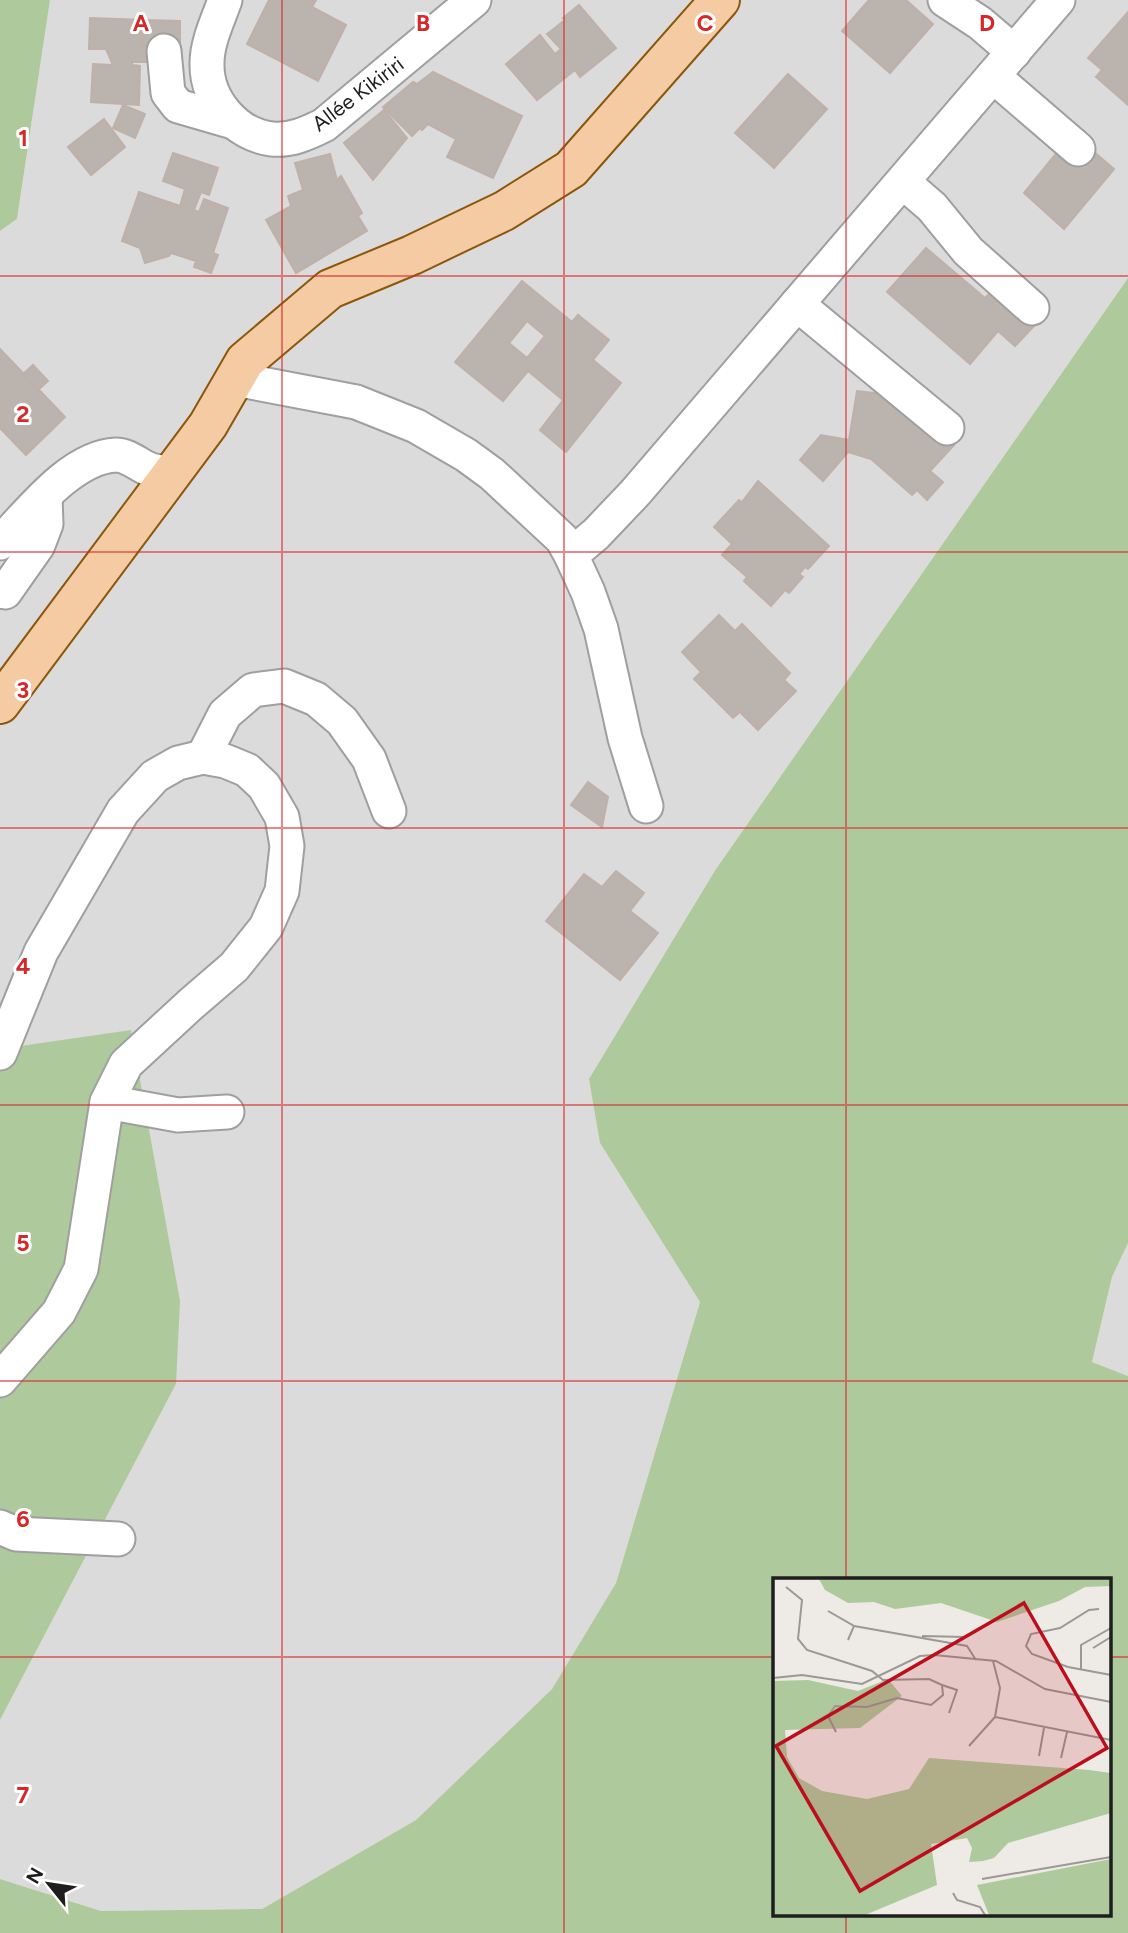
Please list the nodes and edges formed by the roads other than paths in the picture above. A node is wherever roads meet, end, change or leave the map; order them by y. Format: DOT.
graph roads {
  1 [pos="225,0"];
  2 [pos="474,0"];
  3 [pos="720,0"];
  4 [pos="945,0"];
  5 [pos="1058,0"];
  6 [pos="164,51"];
  7 [pos="1003,64"];
  8 [pos="233,122"];
  9 [pos="1078,149"];
  10 [pos="902,182"];
  11 [pos="797,304"];
  12 [pos="1032,308"];
  13 [pos="235,379"];
  14 [pos="947,428"];
  15 [pos="173,474"];
  16 [pos="45,496"];
  17 [pos="0,542"];
  18 [pos="571,555"];
  19 [pos="5,592"];
  20 [pos="0,704"];
  21 [pos="203,757"];
  22 [pos="646,806"];
  23 [pos="389,811"];
  24 [pos="0,1053"];
  25 [pos="107,1102"];
  26 [pos="227,1112"];
  27 [pos="0,1380"];
  28 [pos="0,1527"];
  29 [pos="118,1539"];
  1 -- 8 [label="street"];
  2 -- 8 [label="street, Allée Kikiriri"];
  3 -- 13 [label="main road"];
  4 -- 7 [label="street"];
  5 -- 7 [label="street"];
  6 -- 8 [label="street, Allée Kikiriri"];
  7 -- 9 [label="street"];
  7 -- 10 [label="street"];
  10 -- 11 [label="street"];
  10 -- 12 [label="street"];
  11 -- 14 [label="street"];
  11 -- 18 [label="street"];
  13 -- 15 [label="main road"];
  13 -- 18 [label="street"];
  15 -- 16 [label="street"];
  15 -- 20 [label="main road"];
  16 -- 17 [label="street"];
  16 -- 19 [label="street"];
  18 -- 22 [label="street"];
  21 -- 23 [label="street"];
  21 -- 24 [label="street"];
  21 -- 25 [label="street"];
  25 -- 26 [label="street"];
  25 -- 27 [label="street"];
  28 -- 29 [label="street"];
}
